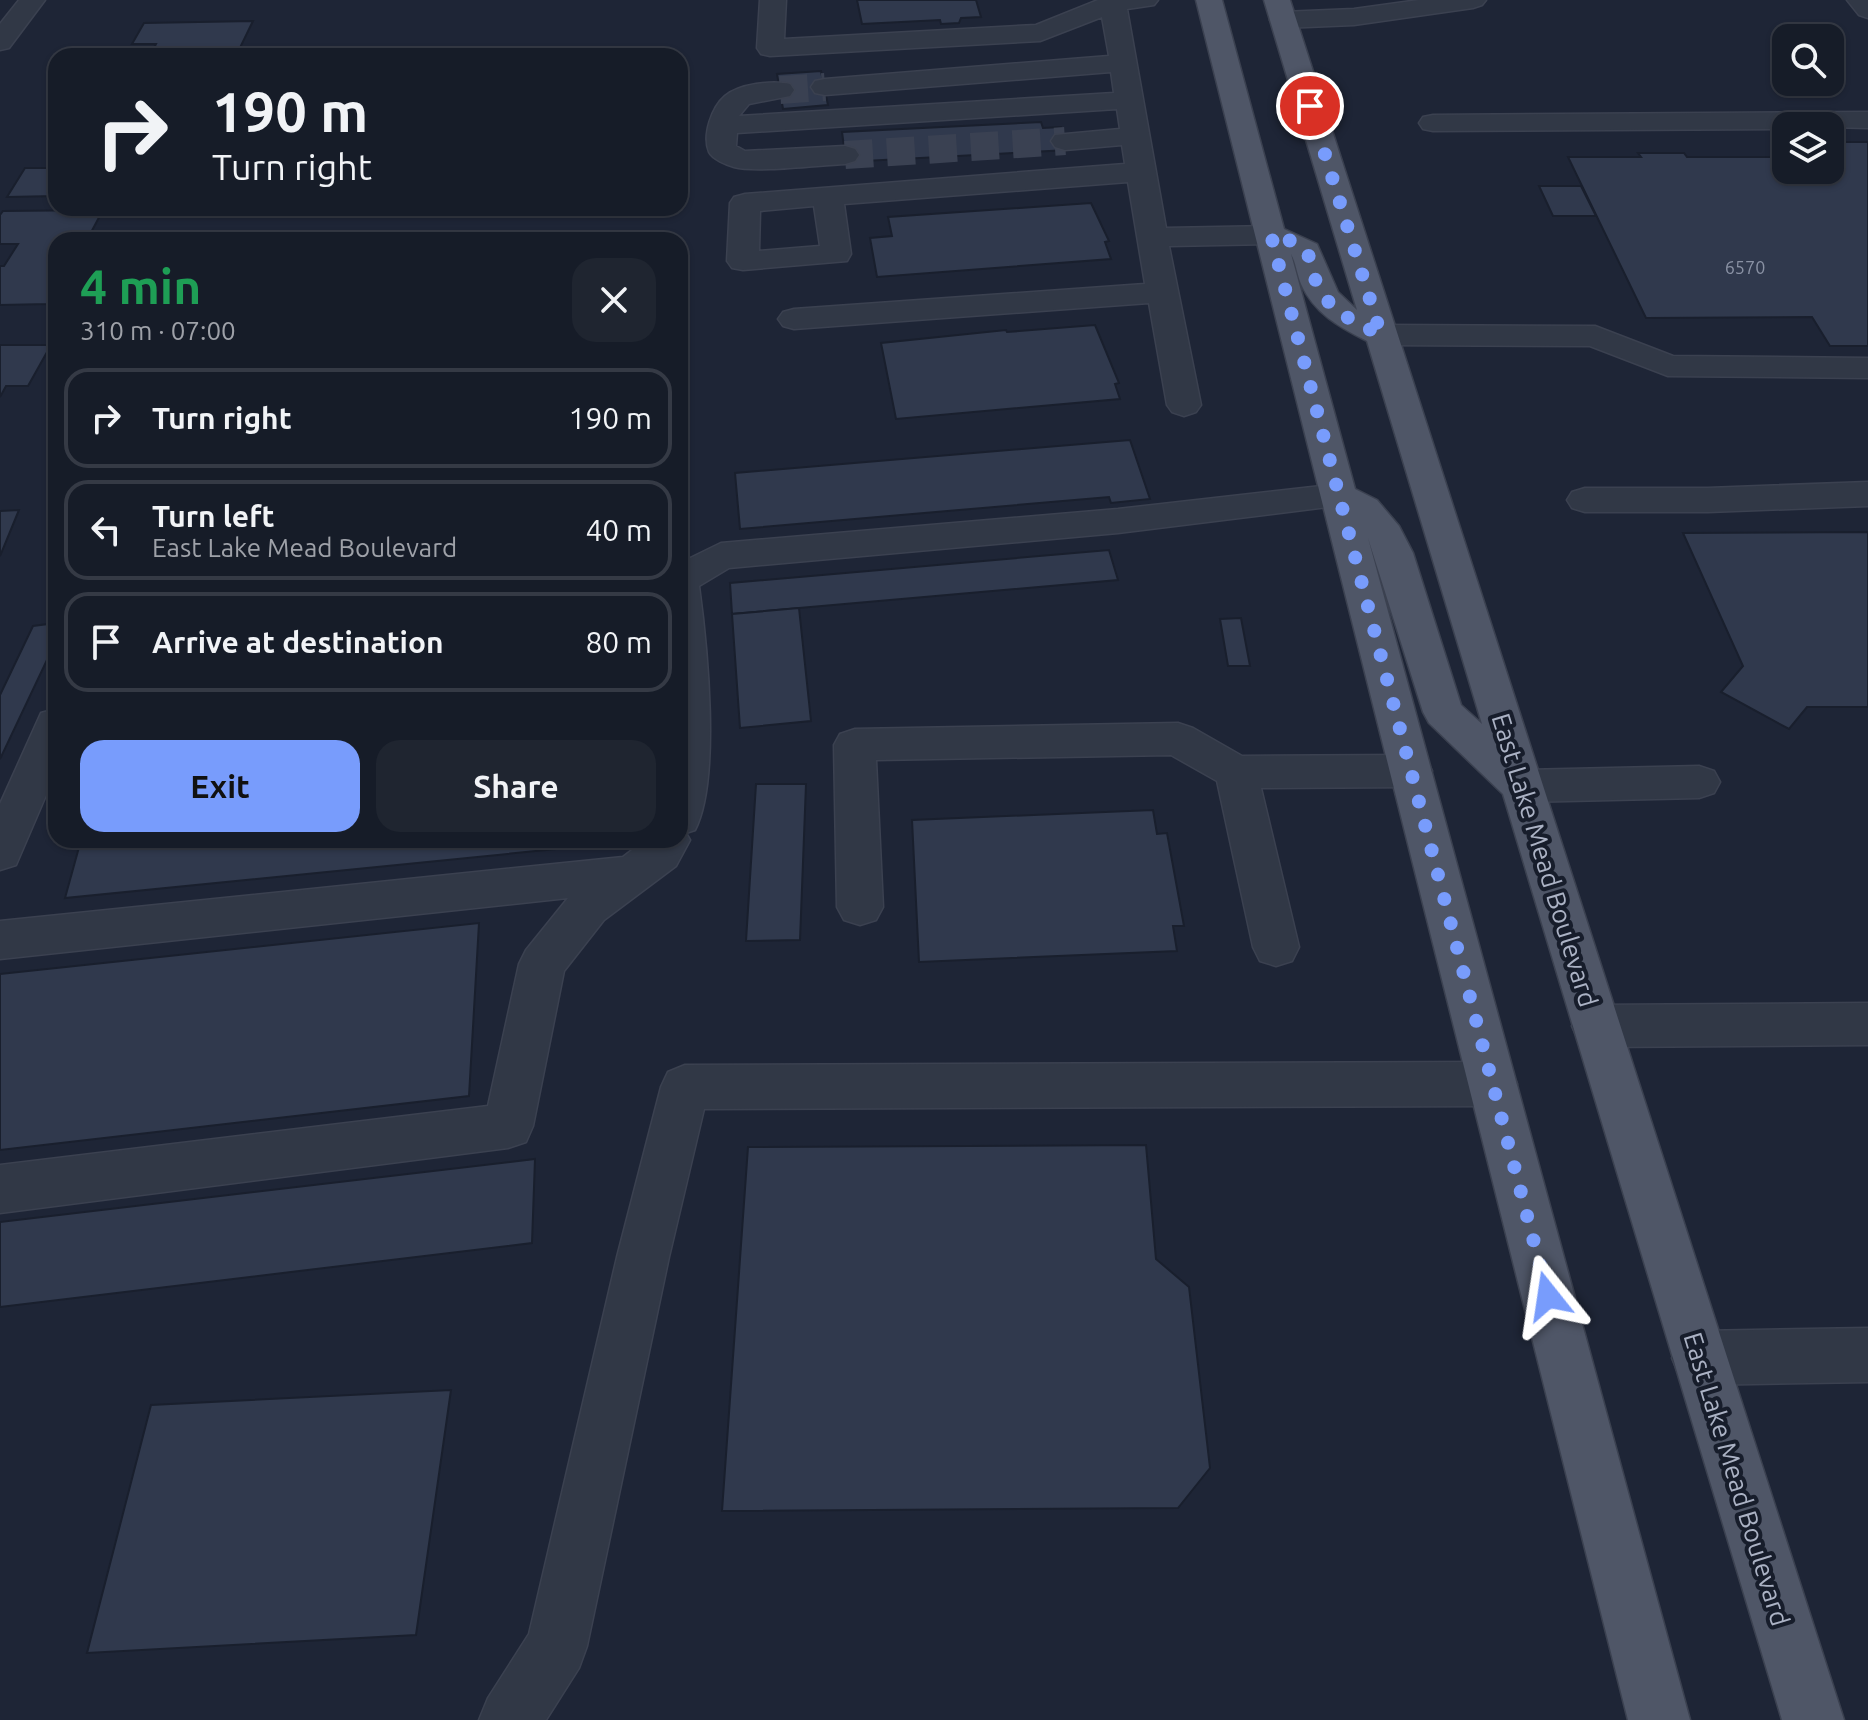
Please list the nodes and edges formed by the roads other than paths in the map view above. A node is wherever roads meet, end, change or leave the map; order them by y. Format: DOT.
graph roads {
  1 [pos="32,0"];
  2 [pos="773,0"];
  3 [pos="1209,0"];
  4 [pos="1473,0"];
  5 [pos="1860,0"];
  6 [pos="1113,3"];
  7 [pos="1280,10"];
  8 [pos="1868,10"];
  9 [pos="0,42"];
  10 [pos="1123,63"];
  11 [pos="825,87"];
  12 [pos="780,90"];
  13 [pos="1129,100"];
  14 [pos="1868,120"];
  15 [pos="1433,123"];
  16 [pos="722,125"];
  17 [pos="1135,136"];
  18 [pos="1065,141"];
  19 [pos="845,155"];
  20 [pos="1141,172"];
  21 [pos="828,197"];
  22 [pos="1271,235"];
  23 [pos="1152,237"];
  24 [pos="1162,292"];
  25 [pos="794,319"];
  26 [pos="1381,335"];
  27 [pos="1868,368"];
  28 [pos="1184,405"];
  29 [pos="1868,494"];
  30 [pos="1339,496"];
  31 [pos="1585,500"];
  32 [pos="688,575"];
  33 [pos="48,742"];
  34 [pos="688,746"];
  35 [pos="1411,771"];
  36 [pos="1236,772"];
  37 [pos="1699,782"];
  38 [pos="688,786"];
  39 [pos="1522,786"];
  40 [pos="663,848"];
  41 [pos="0,853"];
  42 [pos="633,873"];
  43 [pos="860,907"];
  44 [pos="0,940"];
  45 [pos="1276,947"];
  46 [pos="1868,1024"];
  47 [pos="1596,1026"];
  48 [pos="1493,1084"];
  49 [pos="0,1189"];
  50 [pos="1868,1355"];
  51 [pos="1699,1358"];
  52 [pos="510,1720"];
  53 [pos="1659,1720"];
  54 [pos="1813,1720"];
  1 -- 9 [label="street"];
  2 -- 6 [label="street"];
  3 -- 22 [label="main road"];
  4 -- 7 [label="street"];
  5 -- 8 [label="street"];
  6 -- 10 [label="street"];
  7 -- 26 [label="main road, East Lake Mead Boulevard"];
  10 -- 11 [label="street"];
  10 -- 13 [label="street"];
  12 -- 16 [label="street"];
  13 -- 16 [label="street"];
  13 -- 17 [label="street"];
  14 -- 15 [label="street"];
  16 -- 19 [label="street"];
  17 -- 18 [label="street"];
  17 -- 20 [label="street"];
  20 -- 21 [label="street"];
  20 -- 23 [label="street"];
  22 -- 23 [label="street"];
  22 -- 26 [label="main road"];
  22 -- 30 [label="main road"];
  23 -- 24 [label="street"];
  24 -- 25 [label="street"];
  24 -- 28 [label="street"];
  26 -- 27 [label="street"];
  26 -- 39 [label="main road, East Lake Mead Boulevard"];
  29 -- 31 [label="street"];
  30 -- 32 [label="street"];
  30 -- 35 [label="main road"];
  30 -- 39 [label="main road"];
  33 -- 41 [label="street"];
  34 -- 38 [label="street"];
  35 -- 36 [label="street"];
  35 -- 48 [label="main road"];
  36 -- 43 [label="street"];
  36 -- 45 [label="street"];
  37 -- 39 [label="street"];
  39 -- 47 [label="main road, East Lake Mead Boulevard"];
  40 -- 42 [label="street"];
  42 -- 44 [label="street"];
  42 -- 49 [label="street"];
  46 -- 47 [label="street"];
  47 -- 51 [label="main road, East Lake Mead Boulevard"];
  48 -- 52 [label="street"];
  48 -- 53 [label="main road"];
  50 -- 51 [label="street"];
  51 -- 54 [label="main road, East Lake Mead Boulevard"];
}
